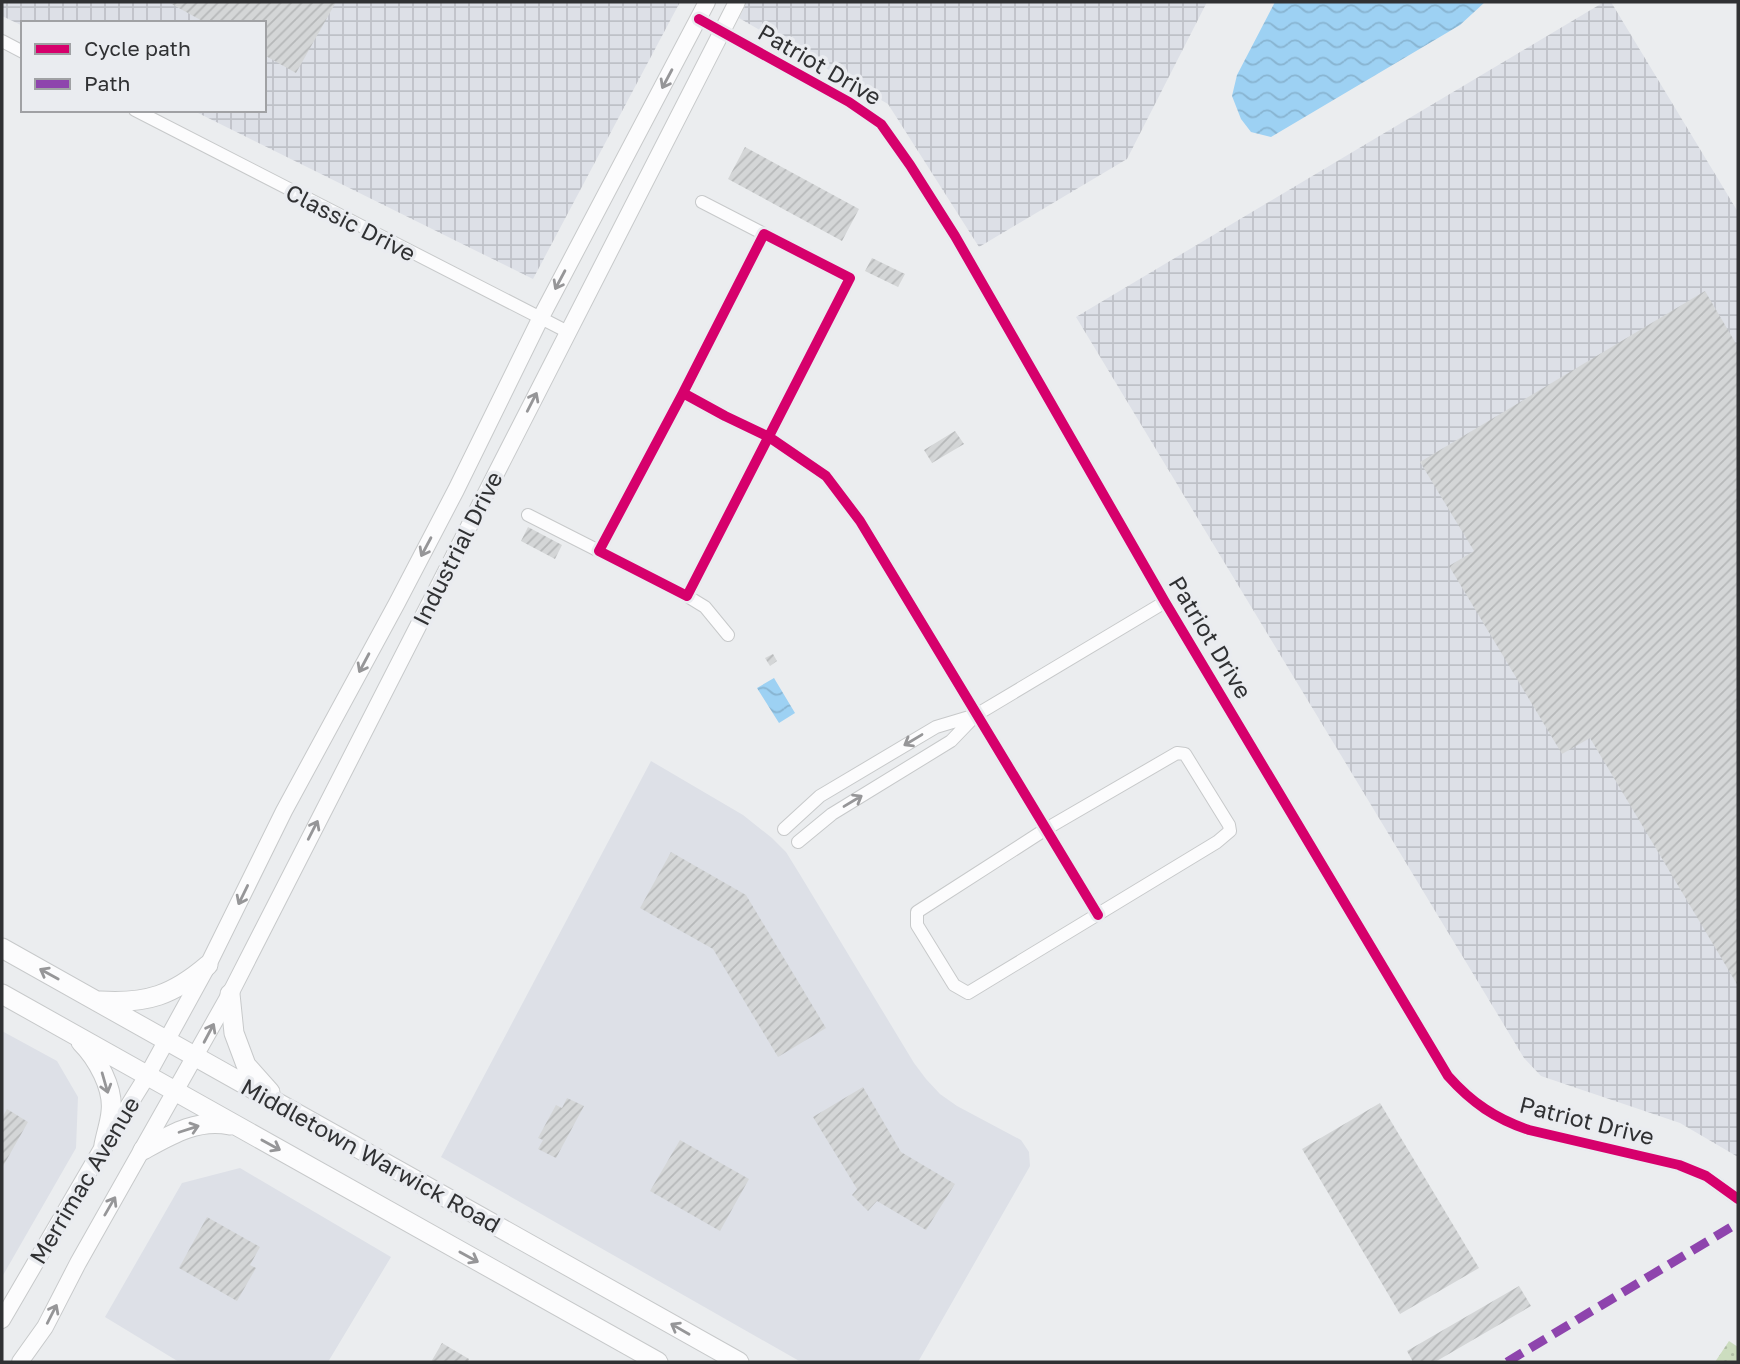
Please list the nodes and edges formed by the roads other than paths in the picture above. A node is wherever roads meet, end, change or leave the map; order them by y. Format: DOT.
graph roads {
  1 [pos="707,2"];
  2 [pos="737,2"];
  3 [pos="699,19"];
  4 [pos="722,32"];
  5 [pos="2,41"];
  6 [pos="21,51"];
  7 [pos="139,112"];
  8 [pos="702,202"];
  9 [pos="764,234"];
  10 [pos="540,319"];
  11 [pos="568,332"];
  12 [pos="683,393"];
  13 [pos="769,436"];
  14 [pos="528,515"];
  15 [pos="599,551"];
  16 [pos="687,596"];
  17 [pos="1165,602"];
  18 [pos="728,635"];
  19 [pos="976,715"];
  20 [pos="784,829"];
  21 [pos="1046,829"];
  22 [pos="798,842"];
  23 [pos="1098,915"];
  24 [pos="2,948"];
  25 [pos="208,965"];
  26 [pos="2,994"];
  27 [pos="230,994"];
  28 [pos="96,1001"];
  29 [pos="70,1032"];
  30 [pos="165,1040"];
  31 [pos="196,1057"];
  32 [pos="147,1076"];
  33 [pos="174,1091"];
  34 [pos="280,1104"];
  35 [pos="239,1127"];
  36 [pos="104,1145"];
  37 [pos="143,1150"];
  38 [pos="1738,1199"];
  39 [pos="2,1320"];
  40 [pos="20,1362"];
  41 [pos="658,1362"];
  42 [pos="739,1362"];
  1 -- 3 [label="street, Industrial Drive"];
  2 -- 4 [label="street, Industrial Drive"];
  3 -- 4 [label="street, Patriot Drive"];
  3 -- 10 [label="street, Industrial Drive, one-way"];
  4 -- 11 [label="street, Industrial Drive"];
  4 -- 17 [label="street, Patriot Drive"];
  5 -- 6 [label="street"];
  7 -- 10 [label="street, Classic Drive"];
  8 -- 9 [label="street"];
  9 -- 12 [label="street"];
  9 -- 13 [label="street"];
  10 -- 11 [label="street, Classic Drive"];
  10 -- 25 [label="street, Industrial Drive, one-way"];
  27 -- 11 [label="street, Industrial Drive, one-way"];
  12 -- 13 [label="street"];
  12 -- 15 [label="street"];
  13 -- 16 [label="street"];
  13 -- 19 [label="street"];
  14 -- 15 [label="street"];
  15 -- 16 [label="street"];
  16 -- 18 [label="street"];
  17 -- 19 [label="street"];
  17 -- 38 [label="street, Patriot Drive"];
  19 -- 20 [label="street, one-way"];
  19 -- 21 [label="street"];
  22 -- 19 [label="street, one-way"];
  21 -- 23 [label="street"];
  21 -- 23 [label="street"];
  21 -- 23 [label="street"];
  28 -- 24 [label="main road, Middletown Warwick Road, one-way"];
  25 -- 28 [label="main road"];
  25 -- 30 [label="street, Industrial Drive"];
  26 -- 29 [label="main road, Middletown Warwick Road"];
  31 -- 27 [label="street, Industrial Drive, one-way"];
  27 -- 34 [label="main road"];
  28 -- 30 [label="main road, Middletown Warwick Road"];
  29 -- 32 [label="main road, Middletown Warwick Road"];
  29 -- 36 [label="main road, one-way"];
  30 -- 31 [label="main road, Middletown Warwick Road"];
  30 -- 32 [label="street, Merrimac Avenue"];
  31 -- 33 [label="street, Industrial Drive"];
  31 -- 34 [label="main road, Middletown Warwick Road"];
  32 -- 33 [label="main road, Middletown Warwick Road"];
  32 -- 36 [label="street, Merrimac Avenue"];
  33 -- 35 [label="main road, Middletown Warwick Road"];
  33 -- 37 [label="street, Merrimac Avenue"];
  42 -- 34 [label="main road, Middletown Warwick Road, one-way"];
  37 -- 35 [label="main road, one-way"];
  35 -- 41 [label="main road, Middletown Warwick Road, one-way"];
  36 -- 39 [label="street, Merrimac Avenue"];
  40 -- 37 [label="street, Merrimac Avenue, one-way"];
}
